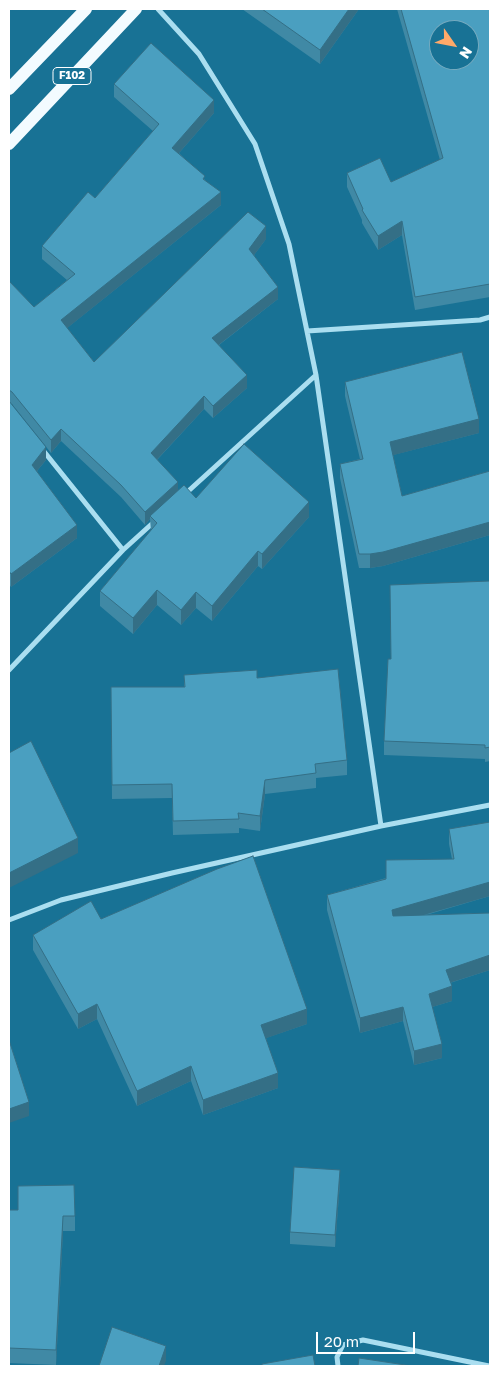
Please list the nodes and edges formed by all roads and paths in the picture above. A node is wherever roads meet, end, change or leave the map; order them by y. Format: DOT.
graph roads {
  1 [pos="86,9"];
  2 [pos="136,9"];
  3 [pos="158,9"];
  4 [pos="9,90"];
  5 [pos="9,144"];
  6 [pos="490,317"];
  7 [pos="307,330"];
  8 [pos="316,374"];
  9 [pos="39,444"];
  10 [pos="180,498"];
  11 [pos="159,518"];
  12 [pos="123,550"];
  13 [pos="9,670"];
  14 [pos="490,805"];
  15 [pos="381,826"];
  16 [pos="9,920"];
  17 [pos="338,1366"];
  18 [pos="489,1366"];
  1 -- 4 [label="main road, F102"];
  2 -- 5 [label="main road, F102"];
  3 -- 7 [label="street"];
  6 -- 7 [label="street"];
  7 -- 8 [label="street"];
  8 -- 10 [label="street"];
  8 -- 15 [label="street"];
  9 -- 12 [label="street"];
  11 -- 12 [label="street"];
  12 -- 13 [label="street"];
  14 -- 15 [label="street"];
  15 -- 16 [label="street"];
  17 -- 18 [label="street"];
}
